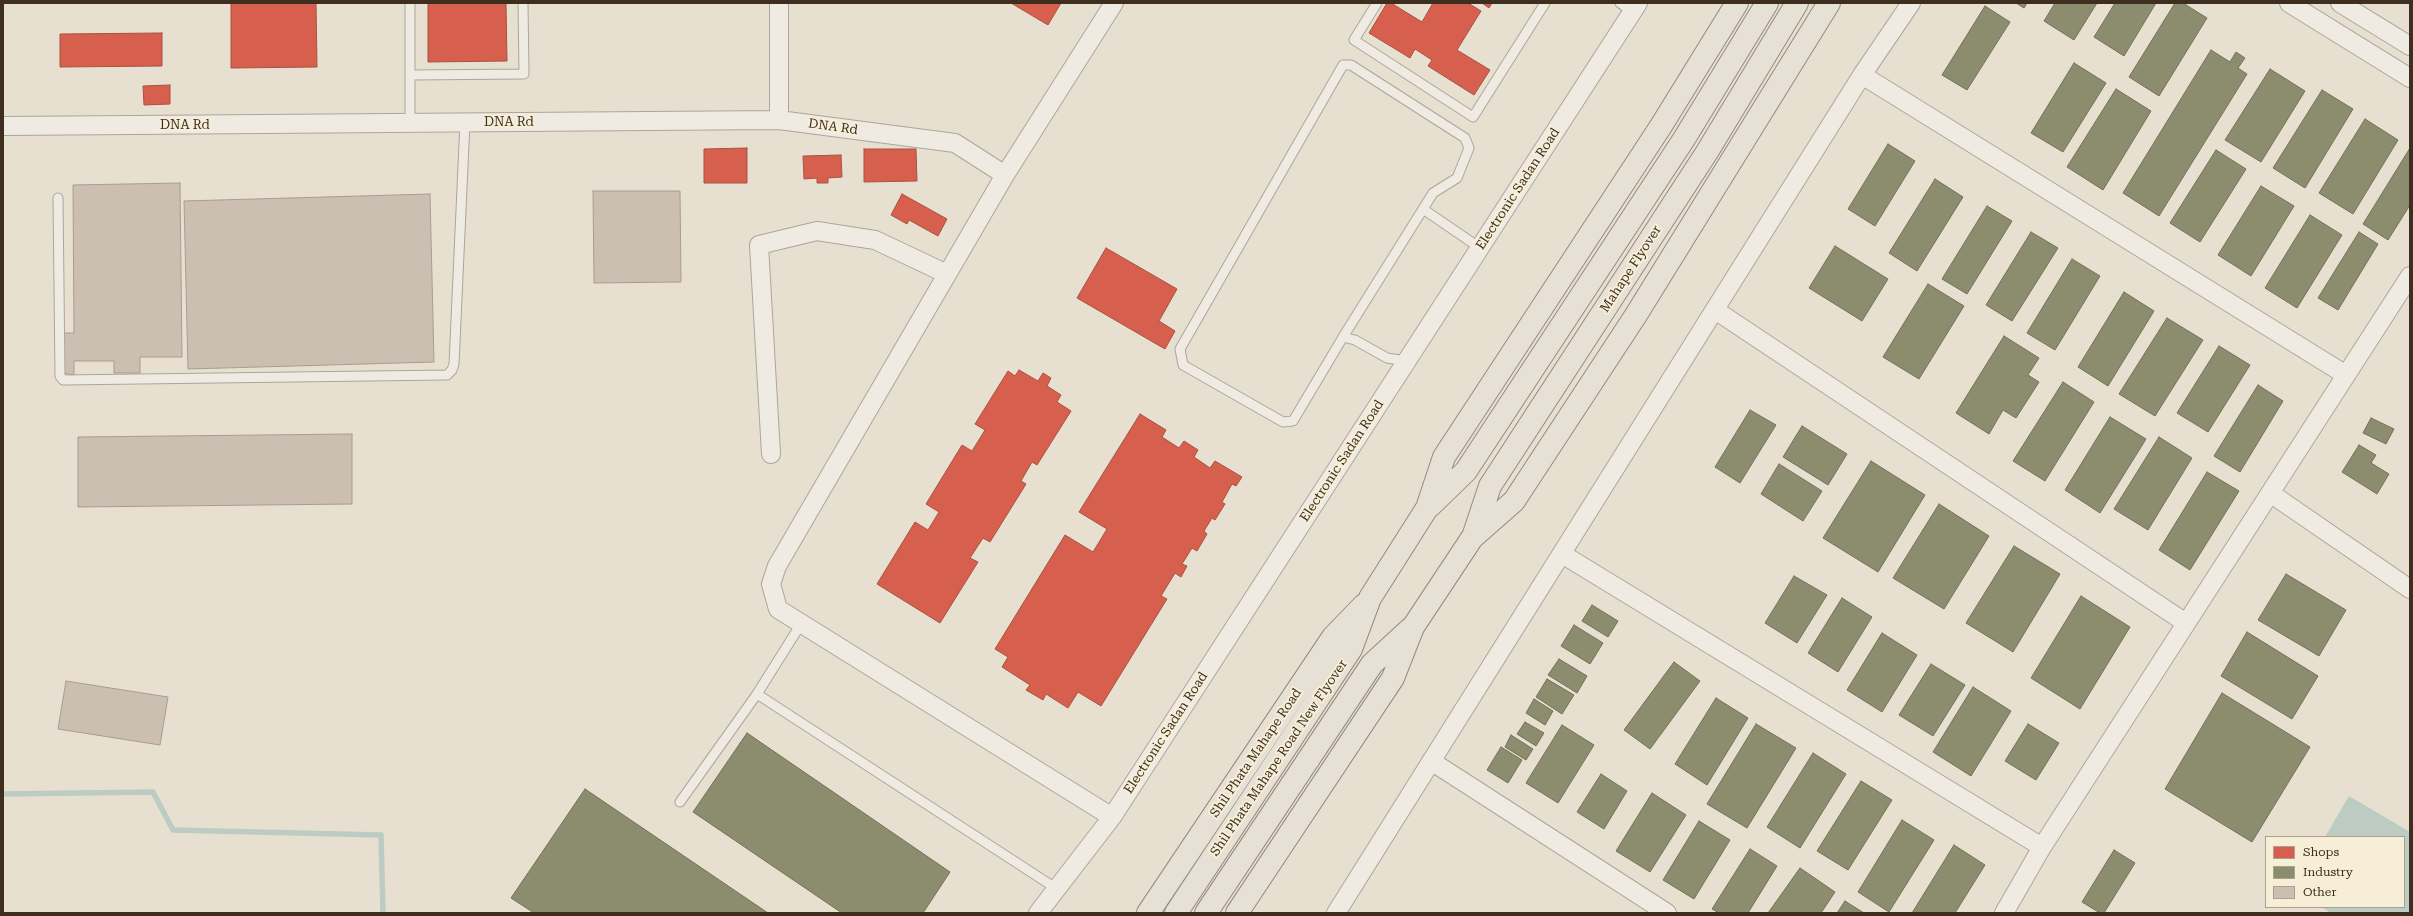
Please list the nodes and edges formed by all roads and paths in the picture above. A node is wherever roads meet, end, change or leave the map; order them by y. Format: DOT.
graph roads {
  1 [pos="410,3"];
  2 [pos="523,3"];
  3 [pos="779,3"];
  4 [pos="1114,3"];
  5 [pos="1377,3"];
  6 [pos="1545,3"];
  7 [pos="1737,3"];
  8 [pos="1767,3"];
  9 [pos="1797,3"];
  10 [pos="1829,3"];
  11 [pos="1911,3"];
  12 [pos="2289,3"];
  13 [pos="2340,3"];
  14 [pos="1630,6"];
  15 [pos="2375,24"];
  16 [pos="2357,45"];
  17 [pos="2410,46"];
  18 [pos="411,75"];
  19 [pos="1862,75"];
  20 [pos="2410,78"];
  21 [pos="779,120"];
  22 [pos="465,122"];
  23 [pos="410,123"];
  24 [pos="3,126"];
  25 [pos="1005,174"];
  26 [pos="58,198"];
  27 [pos="1423,209"];
  28 [pos="1480,248"];
  29 [pos="947,274"];
  30 [pos="2410,276"];
  31 [pos="1715,310"];
  32 [pos="1343,337"];
  33 [pos="1406,361"];
  34 [pos="2346,374"];
  35 [pos="770,454"];
  36 [pos="2270,493"];
  37 [pos="1427,508"];
  38 [pos="1472,538"];
  39 [pos="1562,554"];
  40 [pos="2410,589"];
  41 [pos="1370,598"];
  42 [pos="2186,623"];
  43 [pos="801,624"];
  44 [pos="1413,627"];
  45 [pos="757,694"];
  46 [pos="1431,761"];
  47 [pos="680,802"];
  48 [pos="1112,817"];
  49 [pos="2042,847"];
  50 [pos="1056,889"];
  51 [pos="1038,913"];
  52 [pos="1148,913"];
  53 [pos="1176,913"];
  54 [pos="1206,913"];
  55 [pos="1238,913"];
  56 [pos="1336,913"];
  57 [pos="1667,913"];
  58 [pos="2004,913"];
  1 -- 18 [label="lane"];
  2 -- 18 [label="lane"];
  3 -- 21 [label="street"];
  4 -- 25 [label="street"];
  5 -- 6 [label="lane"];
  7 -- 37 [label="main road"];
  8 -- 37 [label="main road, Mahape Flyover"];
  9 -- 38 [label="main road, Mahape Flyover"];
  10 -- 38 [label="main road"];
  11 -- 19 [label="street"];
  12 -- 16 [label="street"];
  13 -- 15 [label="street"];
  14 -- 28 [label="street, Electronic Sadan Road"];
  15 -- 16 [label="street"];
  15 -- 17 [label="street"];
  16 -- 20 [label="street"];
  18 -- 23 [label="lane"];
  19 -- 31 [label="street"];
  19 -- 34 [label="street"];
  21 -- 22 [label="street, DNA Rd"];
  21 -- 25 [label="street, DNA Rd"];
  22 -- 23 [label="street, DNA Rd"];
  22 -- 26 [label="lane"];
  23 -- 24 [label="street, DNA Rd"];
  25 -- 29 [label="street"];
  27 -- 28 [label="lane"];
  27 -- 32 [label="lane"];
  27 -- 32 [label="lane"];
  28 -- 33 [label="street, Electronic Sadan Road"];
  29 -- 35 [label="street"];
  29 -- 43 [label="street"];
  30 -- 34 [label="street"];
  31 -- 39 [label="street"];
  31 -- 42 [label="street"];
  32 -- 33 [label="lane"];
  33 -- 48 [label="street, Electronic Sadan Road"];
  34 -- 36 [label="street"];
  36 -- 40 [label="street"];
  36 -- 42 [label="street"];
  37 -- 41 [label="main road"];
  38 -- 44 [label="main road"];
  39 -- 46 [label="street"];
  39 -- 49 [label="street"];
  41 -- 52 [label="main road, Shil Phata Mahape Road"];
  41 -- 53 [label="main road, Shil Phata Mahape Road New Flyover"];
  42 -- 49 [label="street"];
  43 -- 45 [label="lane"];
  43 -- 48 [label="street"];
  44 -- 54 [label="main road, Shil Phata Mahape Road New Flyover"];
  44 -- 55 [label="main road"];
  45 -- 47 [label="lane"];
  45 -- 50 [label="lane"];
  46 -- 56 [label="street"];
  46 -- 57 [label="street"];
  48 -- 50 [label="street, Electronic Sadan Road"];
  49 -- 58 [label="street"];
  50 -- 51 [label="street, Electronic Sadan Road"];
}
